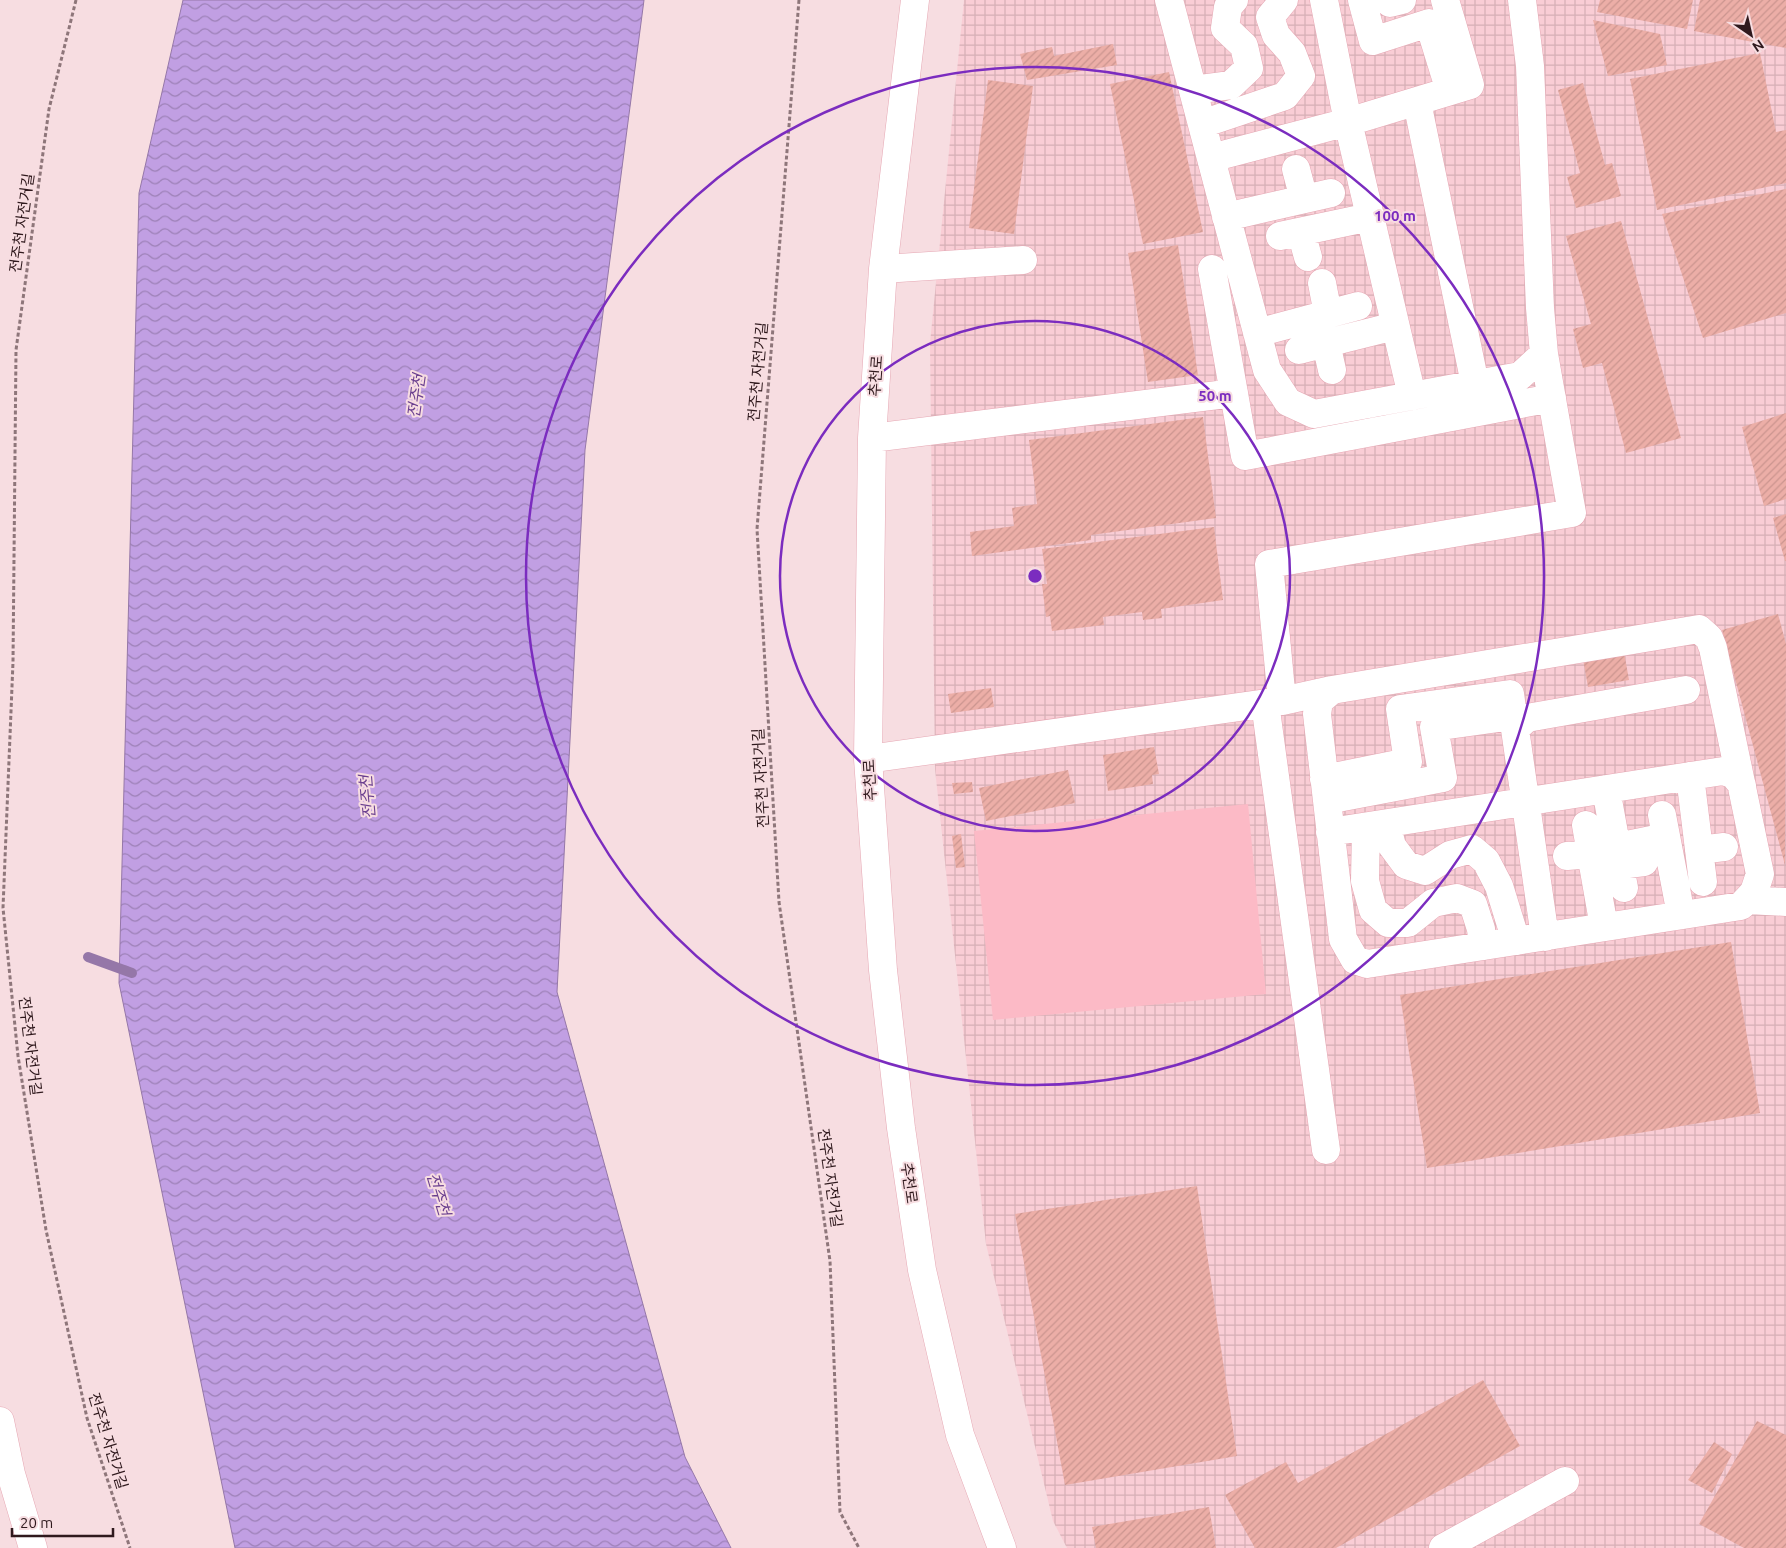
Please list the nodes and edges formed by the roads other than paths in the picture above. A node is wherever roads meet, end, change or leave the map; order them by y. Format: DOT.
graph roads {
  1 [pos="915,0"];
  2 [pos="1169,0"];
  3 [pos="1234,0"];
  4 [pos="1284,0"];
  5 [pos="1324,0"];
  6 [pos="1362,0"];
  7 [pos="1389,0"];
  8 [pos="1402,0"];
  9 [pos="1445,0"];
  10 [pos="1522,0"];
  11 [pos="1193,90"];
  12 [pos="1450,91"];
  13 [pos="1417,102"];
  14 [pos="1348,122"];
  15 [pos="1202,124"];
  16 [pos="1211,158"];
  17 [pos="1296,169"];
  18 [pos="1331,193"];
  19 [pos="1304,199"];
  20 [pos="1226,217"];
  21 [pos="1370,217"];
  22 [pos="1296,242"];
  23 [pos="1023,260"];
  24 [pos="883,269"];
  25 [pos="1212,269"];
  26 [pos="1322,284"];
  27 [pos="1358,306"];
  28 [pos="1328,314"];
  29 [pos="1395,326"];
  30 [pos="1257,333"];
  31 [pos="1326,343"];
  32 [pos="1299,350"];
  33 [pos="1544,354"];
  34 [pos="1332,370"];
  35 [pos="1475,384"];
  36 [pos="1234,393"];
  37 [pos="1412,396"];
  38 [pos="1552,398"];
  39 [pos="872,438"];
  40 [pos="1332,690"];
  41 [pos="1686,690"];
  42 [pos="1274,702"];
  43 [pos="1514,722"];
  44 [pos="868,759"];
  45 [pos="1690,776"];
  46 [pos="1742,785"];
  47 [pos="1326,789"];
  48 [pos="1606,789"];
  49 [pos="1526,802"];
  50 [pos="1586,825"];
  51 [pos="1376,826"];
  52 [pos="1330,832"];
  53 [pos="1703,882"];
  54 [pos="1747,900"];
  55 [pos="1786,902"];
  56 [pos="1681,915"];
  57 [pos="1604,927"];
  58 [pos="1545,937"];
  59 [pos="1516,941"];
  60 [pos="1483,946"];
  61 [pos="1326,1150"];
  62 [pos="0,1421"];
  63 [pos="1565,1480"];
  64 [pos="33,1548"];
  65 [pos="1002,1548"];
  66 [pos="1443,1548"];
  1 -- 24 [label="street, 추천로"];
  2 -- 11 [label="street"];
  3 -- 11 [label="street"];
  4 -- 15 [label="street"];
  5 -- 14 [label="street"];
  6 -- 12 [label="street"];
  7 -- 8 [label="street"];
  9 -- 12 [label="street"];
  10 -- 33 [label="street"];
  11 -- 15 [label="street"];
  12 -- 13 [label="street"];
  13 -- 14 [label="street"];
  13 -- 35 [label="street"];
  14 -- 16 [label="street"];
  14 -- 21 [label="street"];
  15 -- 16 [label="street"];
  16 -- 20 [label="street"];
  17 -- 19 [label="street"];
  18 -- 19 [label="street"];
  19 -- 20 [label="street"];
  20 -- 30 [label="street"];
  21 -- 22 [label="street"];
  21 -- 29 [label="street"];
  23 -- 24 [label="street"];
  24 -- 39 [label="street, 추천로"];
  25 -- 36 [label="street"];
  26 -- 28 [label="street"];
  27 -- 28 [label="street"];
  28 -- 30 [label="street"];
  29 -- 31 [label="street"];
  29 -- 37 [label="street"];
  30 -- 37 [label="street"];
  31 -- 32 [label="street"];
  31 -- 34 [label="street"];
  33 -- 35 [label="street"];
  33 -- 38 [label="street"];
  35 -- 37 [label="street"];
  36 -- 38 [label="street"];
  36 -- 39 [label="street"];
  38 -- 42 [label="street"];
  39 -- 44 [label="street, 추천로"];
  40 -- 42 [label="street"];
  40 -- 46 [label="street"];
  40 -- 47 [label="street"];
  41 -- 43 [label="street"];
  42 -- 44 [label="street"];
  42 -- 61 [label="street"];
  43 -- 47 [label="street"];
  43 -- 47 [label="street"];
  43 -- 49 [label="street"];
  44 -- 65 [label="street, 추천로"];
  45 -- 46 [label="street"];
  45 -- 48 [label="street"];
  45 -- 53 [label="street"];
  46 -- 54 [label="street"];
  47 -- 52 [label="street"];
  48 -- 49 [label="street"];
  48 -- 56 [label="street"];
  49 -- 51 [label="street"];
  49 -- 58 [label="street"];
  50 -- 57 [label="street"];
  51 -- 52 [label="street"];
  51 -- 59 [label="street"];
  51 -- 60 [label="street"];
  52 -- 60 [label="street"];
  54 -- 55 [label="street"];
  54 -- 56 [label="street"];
  56 -- 57 [label="street"];
  57 -- 58 [label="street"];
  58 -- 59 [label="street"];
  59 -- 60 [label="street"];
  62 -- 64 [label="street"];
  63 -- 66 [label="street"];
}
